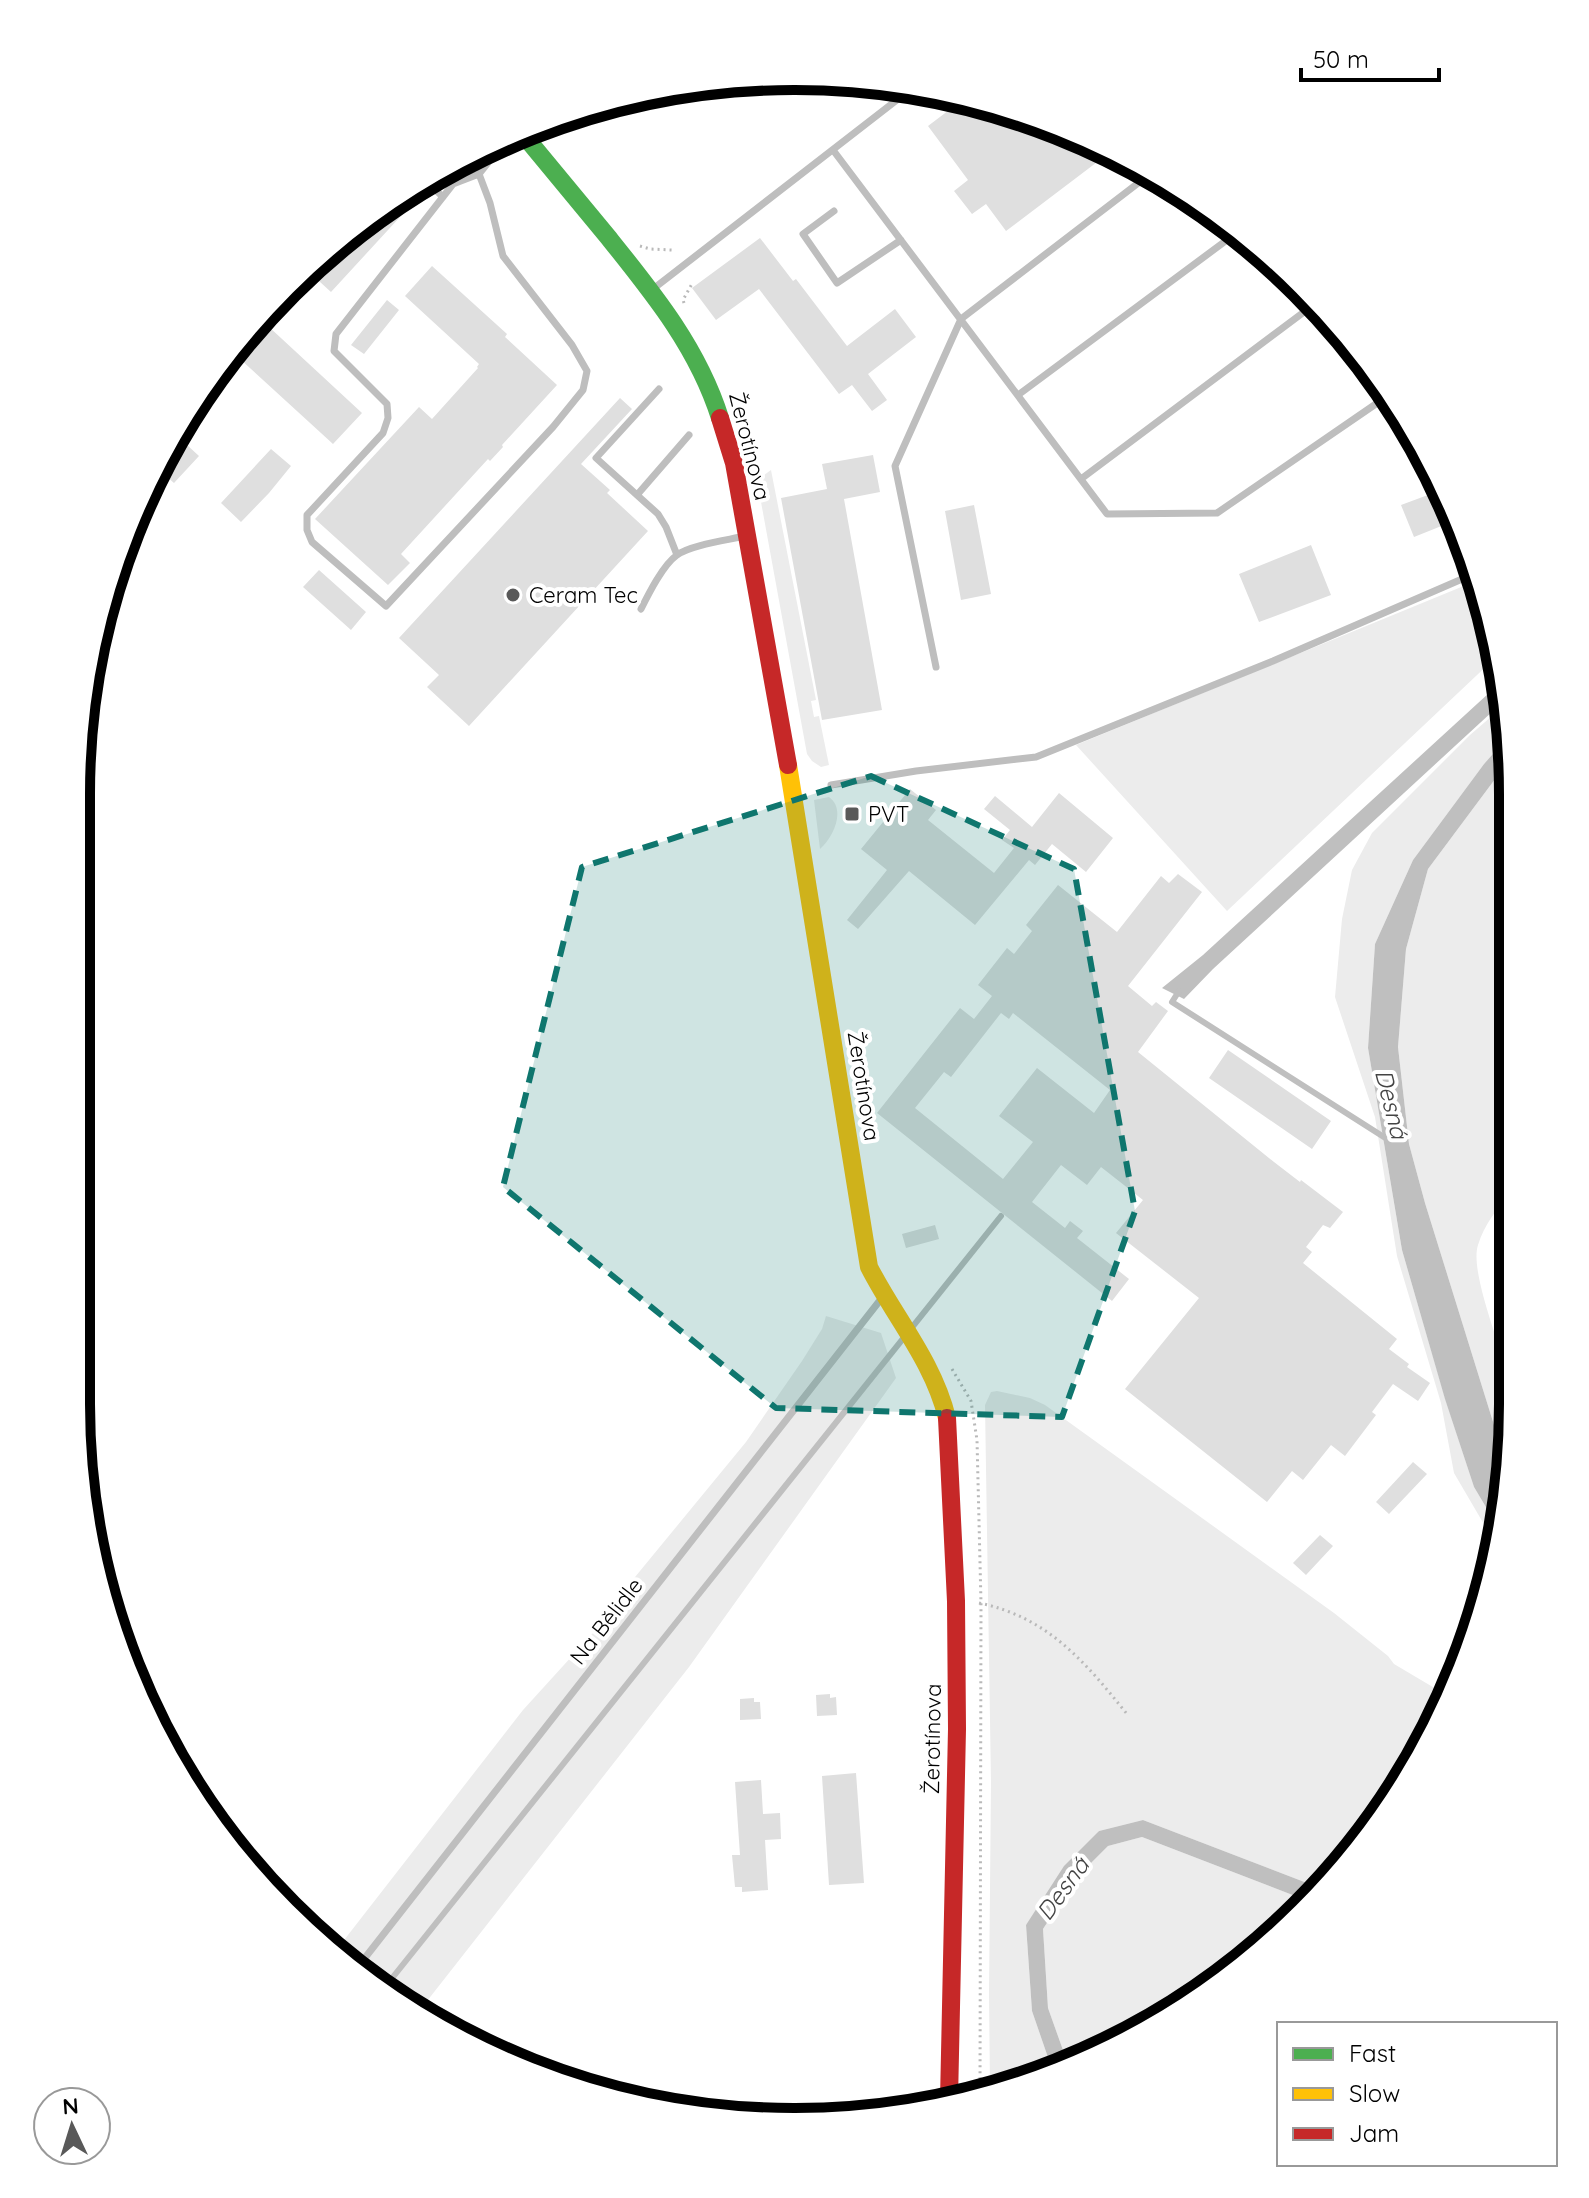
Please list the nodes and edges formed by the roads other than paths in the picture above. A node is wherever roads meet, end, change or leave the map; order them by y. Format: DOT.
graph roads {
  1 [pos="899,98"];
  2 [pos="530,142"];
  3 [pos="833,150"];
  4 [pos="490,160"];
  5 [pos="479,174"];
  6 [pos="1141,181"];
  7 [pos="434,189"];
  8 [pos="443,197"];
  9 [pos="834,211"];
  10 [pos="901,240"];
  11 [pos="1227,240"];
  12 [pos="651,290"];
  13 [pos="1306,310"];
  14 [pos="961,319"];
  15 [pos="659,389"];
  16 [pos="1018,395"];
  17 [pos="1379,402"];
  18 [pos="689,435"];
  19 [pos="1081,479"];
  20 [pos="637,495"];
  21 [pos="747,535"];
  22 [pos="677,555"];
  23 [pos="1465,578"];
  24 [pos="641,609"];
  25 [pos="936,667"];
  26 [pos="831,785"];
  27 [pos="883,1295"];
  28 [pos="363,1960"];
  29 [pos="949,2090"];
  1 -- 3 [label="lane"];
  2 -- 12 [label="street, Žerotínova"];
  3 -- 10 [label="lane"];
  3 -- 12 [label="lane"];
  4 -- 5 [label="lane"];
  5 -- 8 [label="lane"];
  5 -- 8 [label="lane"];
  6 -- 14 [label="lane"];
  7 -- 8 [label="lane"];
  9 -- 10 [label="lane"];
  10 -- 14 [label="lane"];
  11 -- 16 [label="lane"];
  12 -- 21 [label="street, Žerotínova"];
  13 -- 19 [label="lane"];
  14 -- 16 [label="lane"];
  14 -- 25 [label="lane"];
  15 -- 20 [label="lane"];
  16 -- 19 [label="lane"];
  17 -- 19 [label="lane"];
  18 -- 20 [label="lane"];
  20 -- 22 [label="lane"];
  21 -- 22 [label="lane"];
  21 -- 27 [label="street, Žerotínova"];
  22 -- 24 [label="lane"];
  23 -- 26 [label="lane"];
  27 -- 28 [label="lane, Na Bělidle"];
  27 -- 29 [label="street, Žerotínova"];
}
